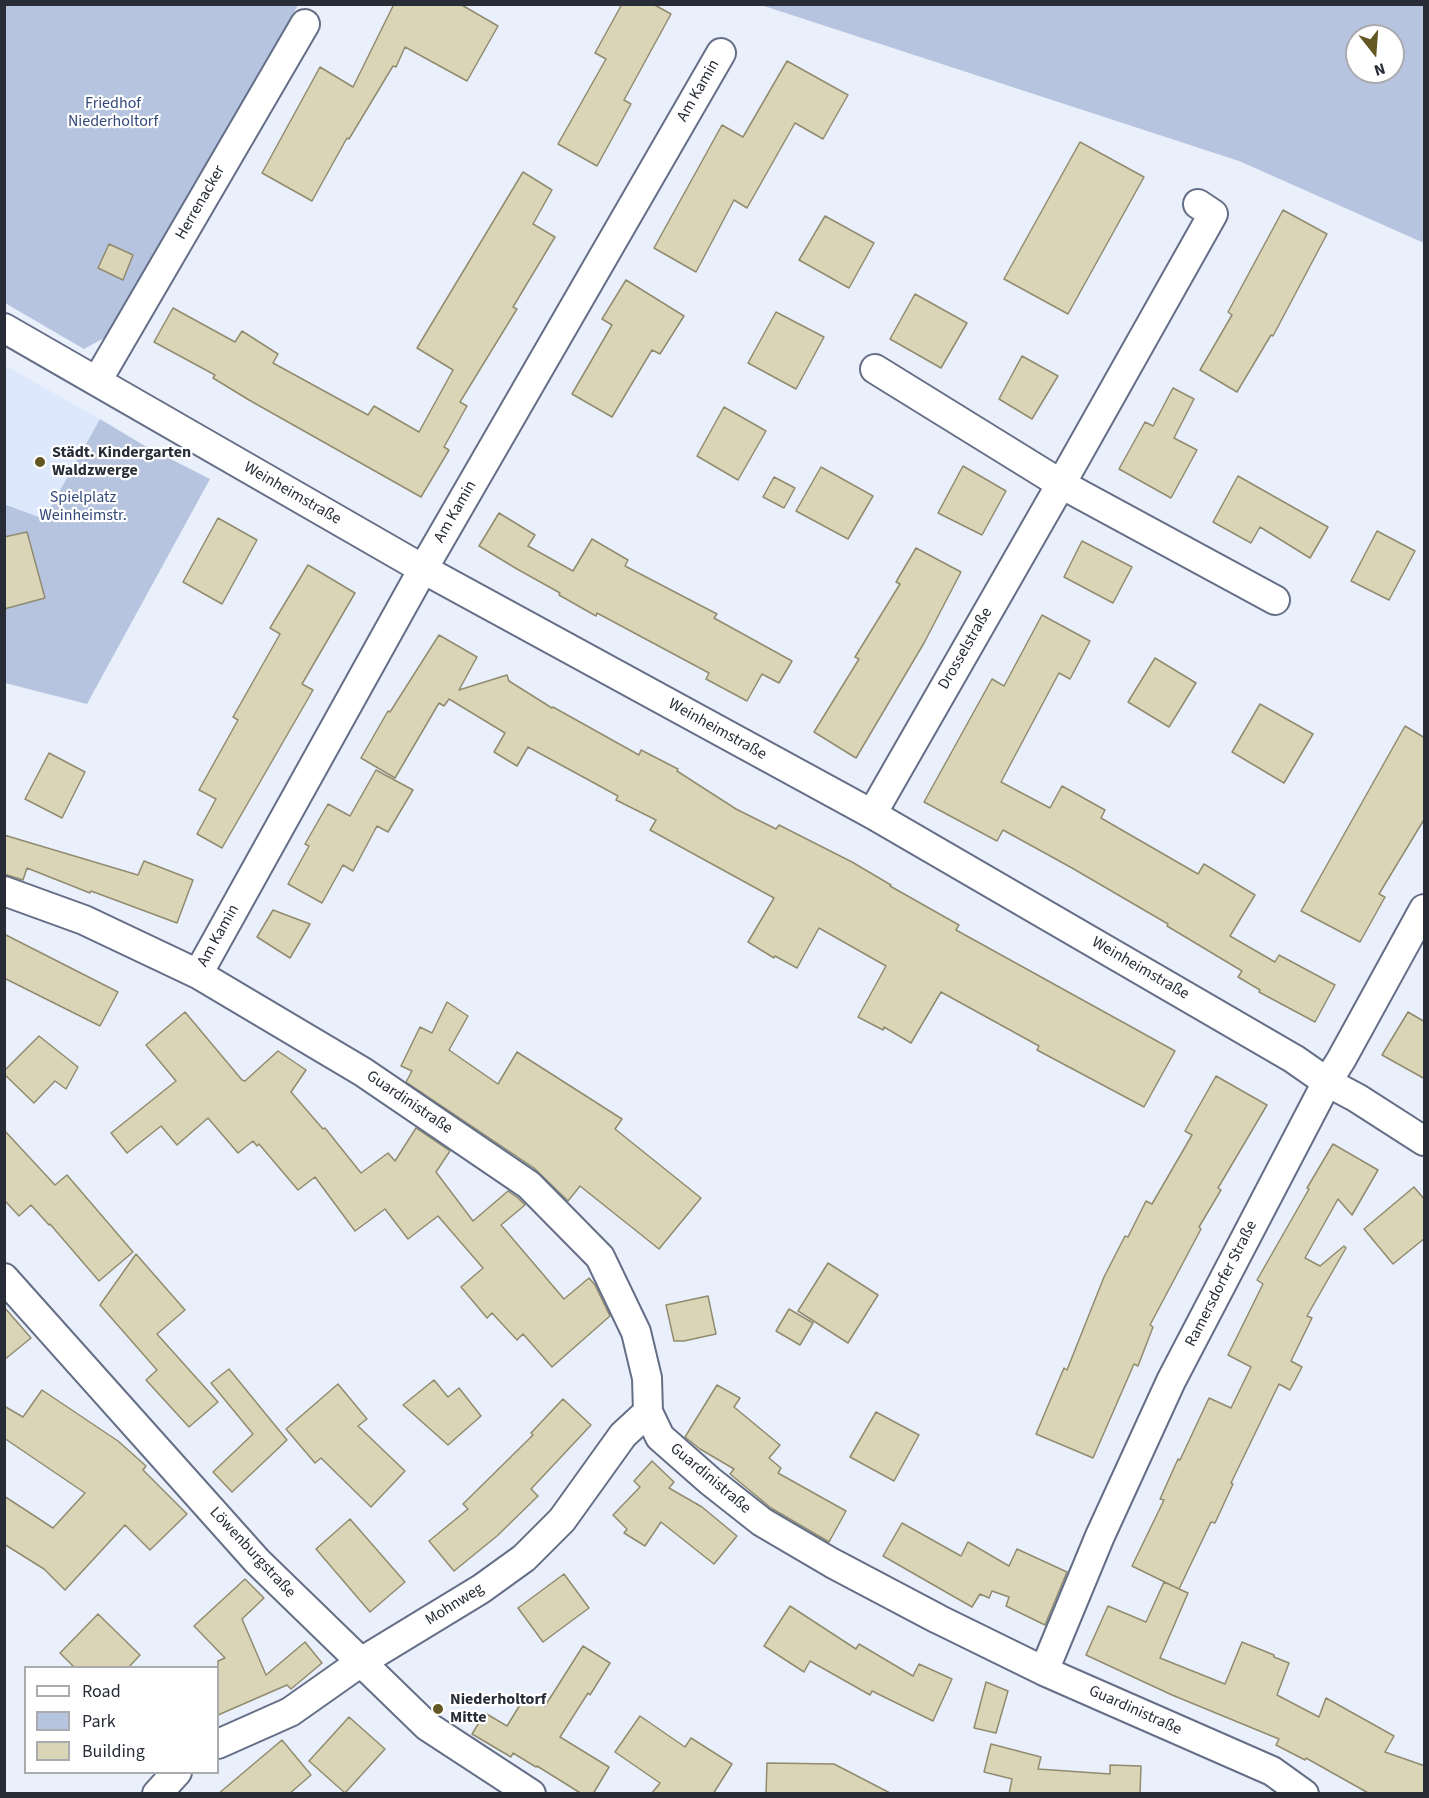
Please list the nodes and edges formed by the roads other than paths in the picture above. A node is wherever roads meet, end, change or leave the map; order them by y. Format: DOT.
graph roads {
  1 [pos="305,24"];
  2 [pos="721,53"];
  3 [pos="1198,204"];
  4 [pos="4,328"];
  5 [pos="875,369"];
  6 [pos="97,381"];
  7 [pos="1061,484"];
  8 [pos="423,569"];
  9 [pos="1275,600"];
  10 [pos="872,814"];
  11 [pos="4,891"];
  12 [pos="1425,909"];
  13 [pos="198,974"];
  14 [pos="1327,1082"];
  15 [pos="1425,1141"];
  16 [pos="4,1278"];
  17 [pos="648,1412"];
  18 [pos="361,1662"];
  19 [pos="1044,1671"];
  20 [pos="219,1744"];
  21 [pos="176,1774"];
  22 [pos="158,1794"];
  23 [pos="531,1794"];
  24 [pos="1304,1794"];
  1 -- 6 [label="street, Herrenacker"];
  2 -- 8 [label="street, Am Kamin"];
  3 -- 7 [label="street, Drosselstraße"];
  4 -- 6 [label="street, Weinheimstraße"];
  5 -- 7 [label="street"];
  6 -- 8 [label="street, Weinheimstraße"];
  7 -- 9 [label="street"];
  7 -- 10 [label="street, Drosselstraße"];
  8 -- 10 [label="street, Weinheimstraße"];
  8 -- 13 [label="street, Am Kamin"];
  10 -- 14 [label="street, Weinheimstraße"];
  11 -- 13 [label="street, Guardinistraße"];
  12 -- 14 [label="street, Ramersdorfer Straße"];
  13 -- 17 [label="street, Guardinistraße"];
  14 -- 15 [label="street, Weinheimstraße"];
  14 -- 19 [label="street, Ramersdorfer Straße"];
  16 -- 18 [label="street, Löwenburgstraße"];
  17 -- 18 [label="street, Mohnweg"];
  17 -- 19 [label="street, Guardinistraße"];
  18 -- 20 [label="street, Mohnweg"];
  18 -- 23 [label="street, Löwenburgstraße"];
  19 -- 24 [label="street, Guardinistraße"];
  21 -- 22 [label="street"];
}
